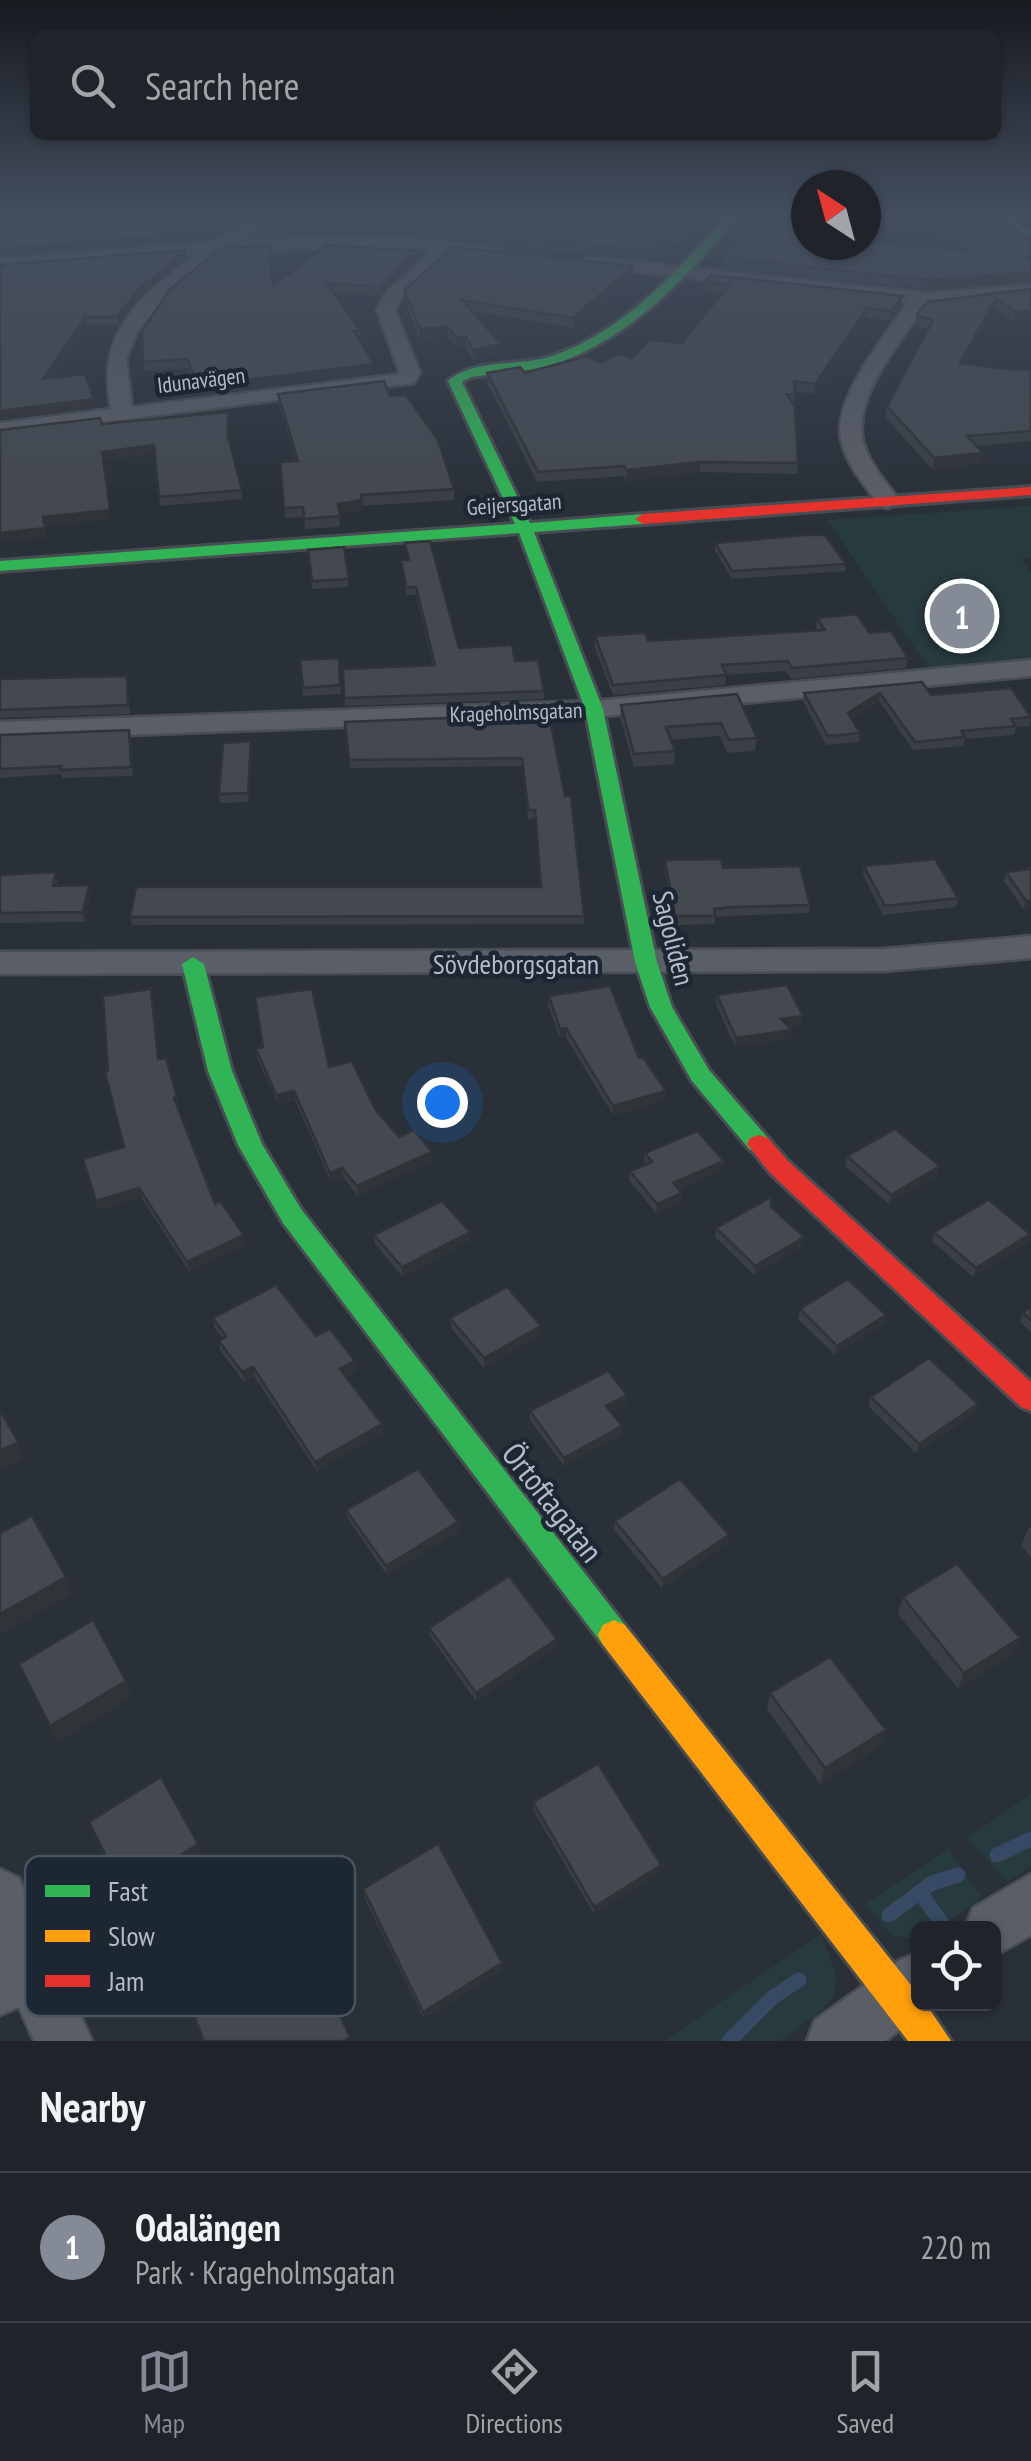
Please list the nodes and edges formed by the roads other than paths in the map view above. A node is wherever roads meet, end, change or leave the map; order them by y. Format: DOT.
graph roads {
  1 [pos="145,307"];
  2 [pos="387,307"];
  3 [pos="643,307"];
  4 [pos="914,307"];
  5 [pos="123,414"];
  6 [pos="0,429"];
  7 [pos="1031,491"];
  8 [pos="888,501"];
  9 [pos="525,528"];
  10 [pos="0,566"];
  11 [pos="1031,668"];
  12 [pos="594,709"];
  13 [pos="0,731"];
  14 [pos="1031,947"];
  15 [pos="646,962"];
  16 [pos="0,963"];
  17 [pos="193,964"];
  18 [pos="1031,1400"];
  19 [pos="0,1897"];
  20 [pos="1031,1902"];
  21 [pos="1001,1923"];
  22 [pos="16,1977"];
  23 [pos="908,1989"];
  24 [pos="45,2016"];
  25 [pos="63,2041"];
  26 [pos="836,2041"];
  27 [pos="932,2041"];
  1 -- 5 [label="street"];
  2 -- 5 [label="street, Idunavägen"];
  3 -- 9 [label="street, Sagoliden"];
  4 -- 8 [label="street"];
  5 -- 6 [label="street, Idunavägen"];
  7 -- 8 [label="street, Geijersgatan"];
  8 -- 9 [label="street, Geijersgatan"];
  9 -- 10 [label="street, Geijersgatan"];
  9 -- 12 [label="street, Sagoliden"];
  11 -- 12 [label="street, Krageholmsgatan"];
  12 -- 13 [label="street, Krageholmsgatan"];
  12 -- 15 [label="street, Sagoliden"];
  14 -- 15 [label="street, Sövdeborgsgatan"];
  15 -- 17 [label="street, Sövdeborgsgatan"];
  15 -- 18 [label="street, Sagoliden"];
  16 -- 17 [label="street, Sövdeborgsgatan"];
  17 -- 23 [label="street, Örtoftagatan"];
  19 -- 22 [label="street"];
  20 -- 21 [label="street"];
  23 -- 26 [label="street"];
  23 -- 27 [label="street, Örtoftagatan"];
  24 -- 25 [label="street"];
}
